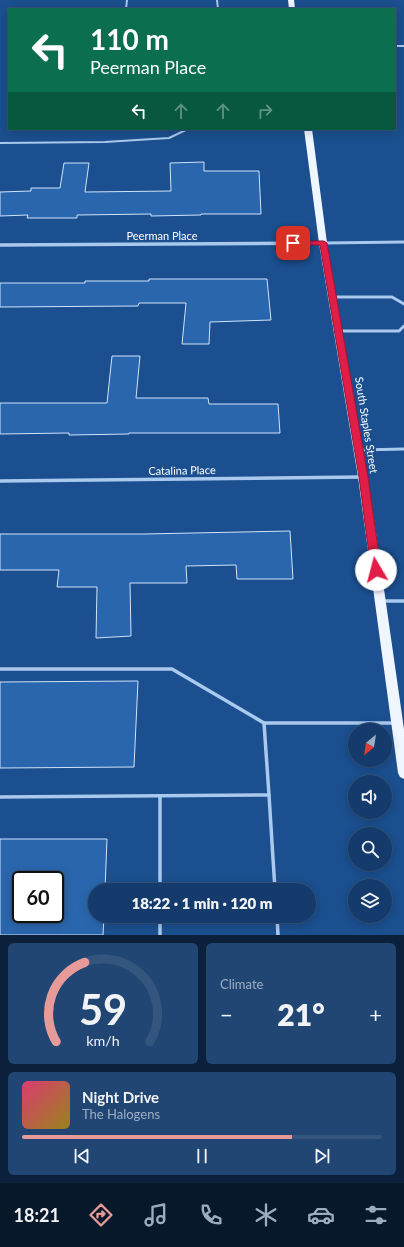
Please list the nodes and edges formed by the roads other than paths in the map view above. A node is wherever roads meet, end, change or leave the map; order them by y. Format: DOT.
graph roads {
  1 [pos="186,130"];
  2 [pos="308,130"];
  3 [pos="0,143"];
  4 [pos="404,242"];
  5 [pos="324,243"];
  6 [pos="0,245"];
  7 [pos="334,298"];
  8 [pos="404,304"];
  9 [pos="404,326"];
  10 [pos="339,332"];
  11 [pos="404,449"];
  12 [pos="359,450"];
  13 [pos="363,477"];
  14 [pos="0,481"];
  15 [pos="380,601"];
  16 [pos="404,601"];
  17 [pos="0,669"];
  18 [pos="264,722"];
  19 [pos="397,723"];
  20 [pos="404,773"];
  21 [pos="269,795"];
  22 [pos="160,796"];
  23 [pos="0,797"];
  24 [pos="160,883"];
  25 [pos="275,883"];
  26 [pos="160,923"];
  27 [pos="277,923"];
  28 [pos="160,935"];
  29 [pos="278,935"];
  1 -- 3 [label="lane"];
  2 -- 5 [label="main road, South Staples Street"];
  4 -- 5 [label="lane"];
  5 -- 6 [label="street, Peerman Place"];
  5 -- 7 [label="main road, South Staples Street"];
  7 -- 8 [label="lane"];
  7 -- 10 [label="main road, South Staples Street"];
  9 -- 10 [label="lane"];
  10 -- 12 [label="main road, South Staples Street"];
  11 -- 12 [label="lane"];
  12 -- 13 [label="main road, South Staples Street"];
  13 -- 14 [label="street, Catalina Place"];
  13 -- 15 [label="main road, South Staples Street"];
  15 -- 16 [label="lane"];
  15 -- 19 [label="main road, South Staples Street"];
  17 -- 18 [label="lane"];
  18 -- 19 [label="lane"];
  18 -- 21 [label="lane"];
  19 -- 20 [label="main road, South Staples Street"];
  21 -- 22 [label="lane"];
  21 -- 25 [label="lane"];
  22 -- 23 [label="lane"];
  22 -- 24 [label="lane"];
  26 -- 28 [label="lane"];
  27 -- 29 [label="lane"];
}
